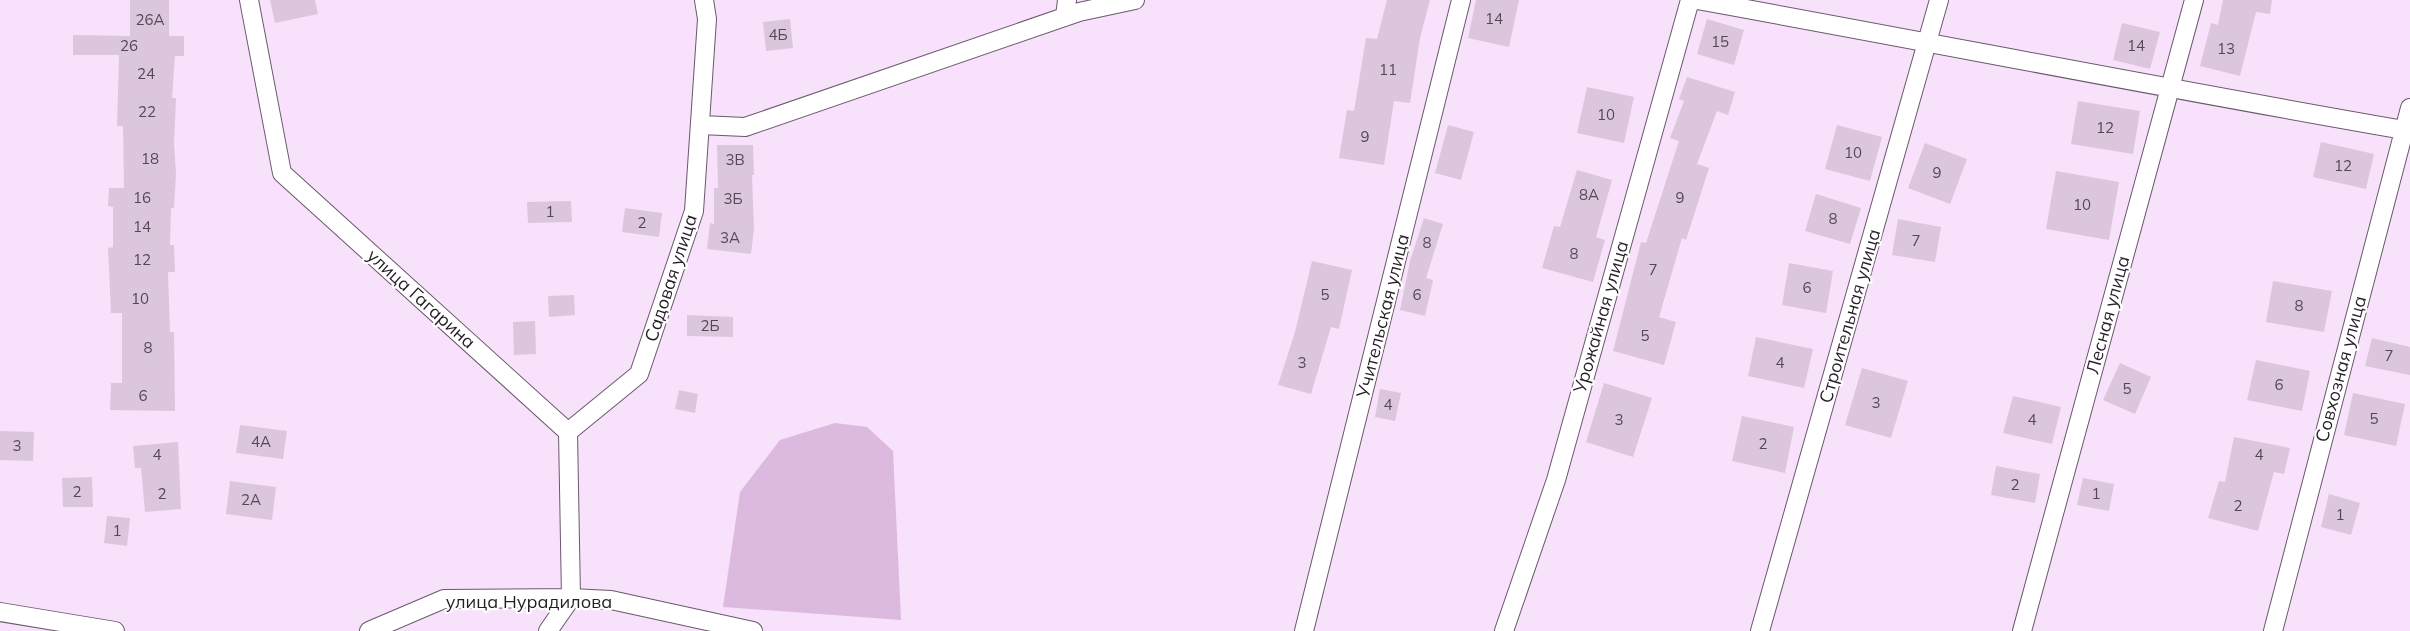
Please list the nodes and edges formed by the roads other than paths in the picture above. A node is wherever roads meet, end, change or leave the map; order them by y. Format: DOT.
graph roads {
  1 [pos="248,0"];
  2 [pos="704,0"];
  3 [pos="1067,0"];
  4 [pos="1135,0"];
  5 [pos="1461,0"];
  6 [pos="1690,0"];
  7 [pos="1697,0"];
  8 [pos="1939,0"];
  9 [pos="2194,0"];
  10 [pos="1064,18"];
  11 [pos="1928,41"];
  12 [pos="2169,90"];
  13 [pos="2410,108"];
  14 [pos="701,125"];
  15 [pos="2407,131"];
  16 [pos="568,432"];
  17 [pos="571,598"];
  18 [pos="0,612"];
  19 [pos="115,631"];
  20 [pos="369,631"];
  21 [pos="548,631"];
  22 [pos="752,631"];
  23 [pos="1304,631"];
  24 [pos="1504,631"];
  25 [pos="1760,631"];
  26 [pos="2022,631"];
  27 [pos="2273,631"];
  1 -- 16 [label="street, улица Гагарина"];
  2 -- 14 [label="street, Садовая улица"];
  3 -- 10 [label="street"];
  4 -- 10 [label="street"];
  5 -- 23 [label="street, Учительская улица"];
  6 -- 24 [label="street, Урожайная улица"];
  7 -- 11 [label="street"];
  8 -- 11 [label="street, Строительная улица"];
  9 -- 12 [label="street, Лесная улица"];
  10 -- 14 [label="street"];
  11 -- 12 [label="street"];
  11 -- 25 [label="street, Строительная улица"];
  12 -- 15 [label="street"];
  12 -- 26 [label="street, Лесная улица"];
  13 -- 15 [label="street, Совхозная улица"];
  14 -- 16 [label="street, Садовая улица"];
  15 -- 27 [label="street, Совхозная улица"];
  16 -- 17 [label="street"];
  17 -- 20 [label="street, улица Нурадилова"];
  17 -- 21 [label="street"];
  17 -- 22 [label="street, улица Нурадилова"];
  18 -- 19 [label="street"];
}
